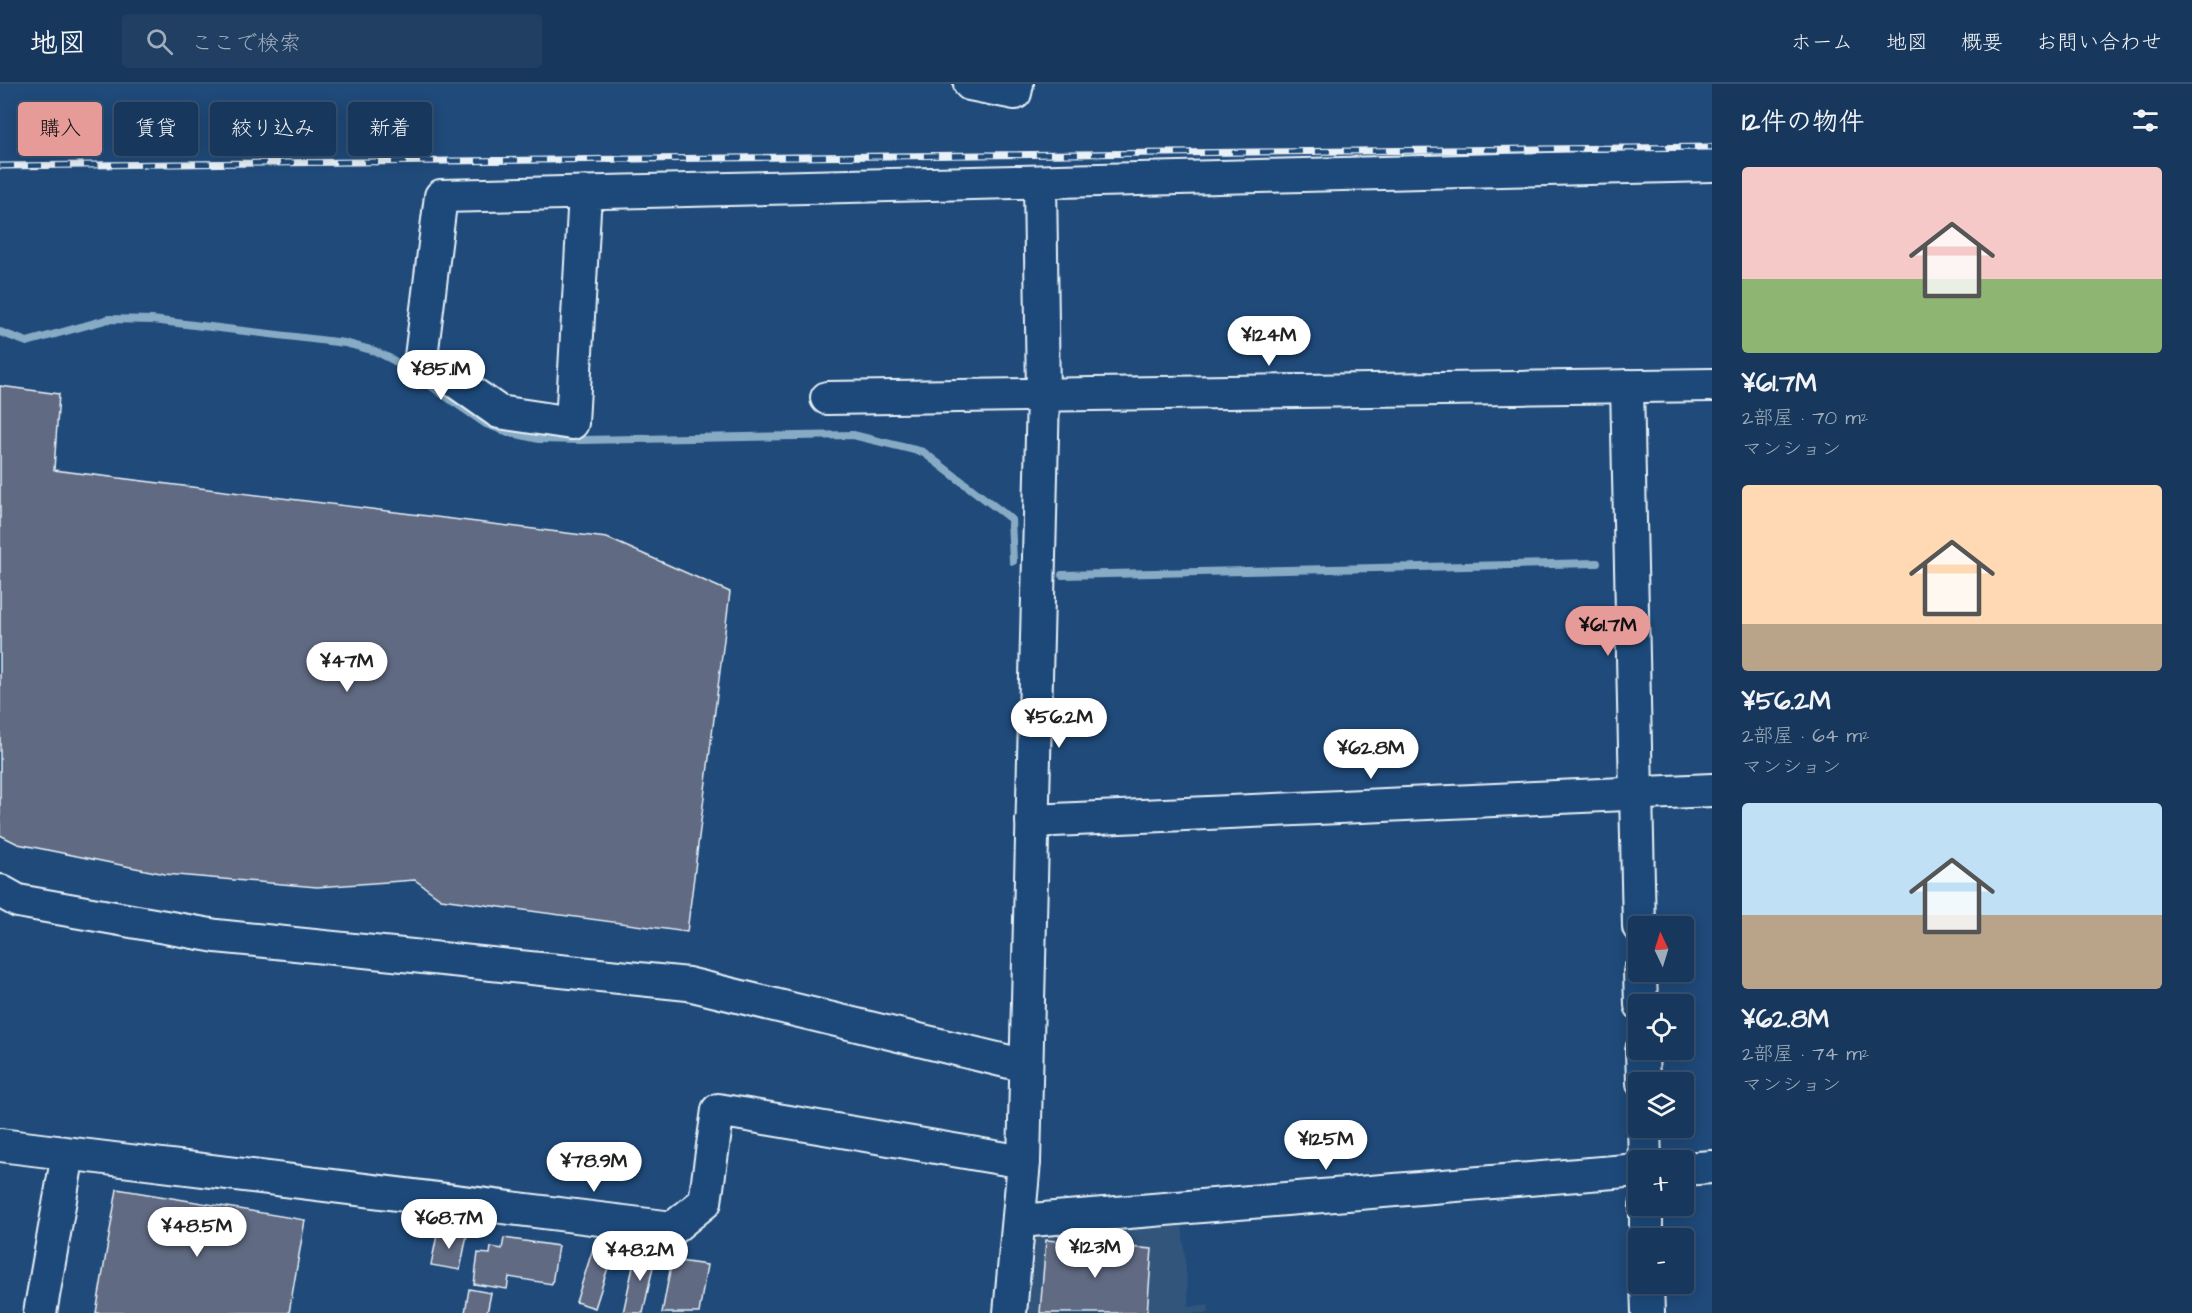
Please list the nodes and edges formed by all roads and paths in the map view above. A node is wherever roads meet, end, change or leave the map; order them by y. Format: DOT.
graph roads {
  1 [pos="970,84"];
  2 [pos="1017,84"];
  3 [pos="1712,165"];
  4 [pos="1040,182"];
  5 [pos="585,193"];
  6 [pos="1712,385"];
  7 [pos="1627,386"];
  8 [pos="1043,395"];
  9 [pos="827,398"];
  10 [pos="1712,790"];
  11 [pos="1636,793"];
  12 [pos="1032,820"];
  13 [pos="0,891"];
  14 [pos="1639,916"];
  15 [pos="1026,1066"];
  16 [pos="0,1145"];
  17 [pos="68,1154"];
  18 [pos="1024,1162"];
  19 [pos="1712,1167"];
  20 [pos="1694,1168"];
  21 [pos="1628,1171"];
  22 [pos="1019,1221"];
  23 [pos="1647,1294"];
  24 [pos="40,1313"];
  25 [pos="1010,1313"];
  26 [pos="1648,1313"];
  1 -- 2 [label="street"];
  3 -- 4 [label="street"];
  4 -- 5 [label="street"];
  4 -- 8 [label="street"];
  5 -- 5 [label="street"];
  6 -- 7 [label="street"];
  7 -- 8 [label="street"];
  7 -- 11 [label="street"];
  8 -- 9 [label="street"];
  8 -- 12 [label="street"];
  10 -- 11 [label="street"];
  11 -- 12 [label="street"];
  11 -- 14 [label="street"];
  12 -- 15 [label="street"];
  13 -- 15 [label="street"];
  15 -- 18 [label="street"];
  16 -- 17 [label="street"];
  17 -- 18 [label="street"];
  17 -- 24 [label="street"];
  18 -- 22 [label="street"];
  19 -- 20 [label="street"];
  21 -- 22 [label="street"];
  22 -- 25 [label="street"];
  23 -- 26 [label="street"];
}
